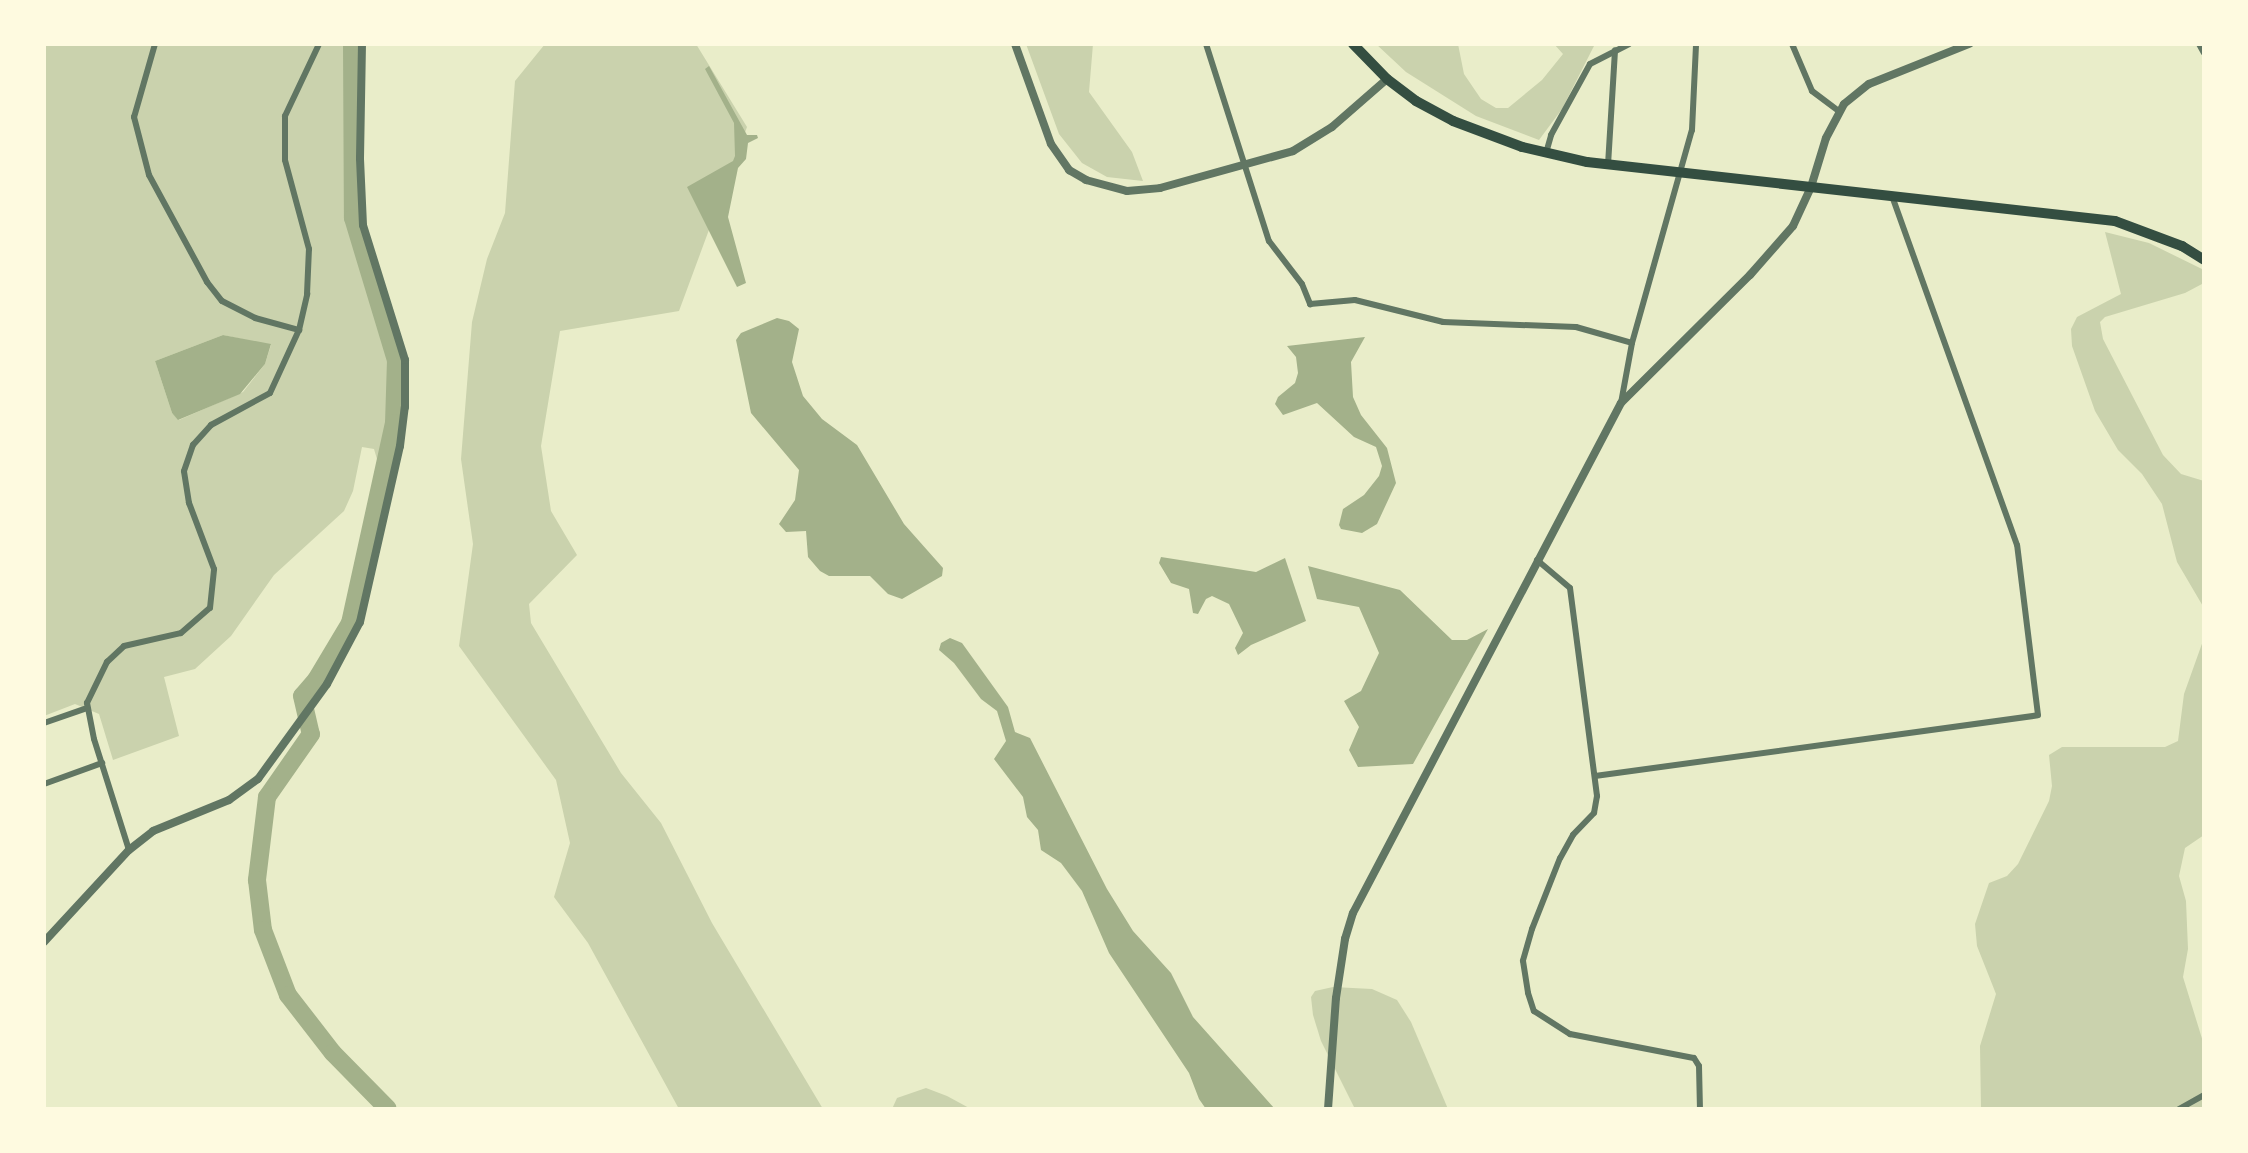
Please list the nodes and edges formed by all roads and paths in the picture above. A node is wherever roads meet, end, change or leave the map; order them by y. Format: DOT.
graph roads {
  1 [pos="155,44"];
  2 [pos="319,44"];
  3 [pos="362,44"];
  4 [pos="1015,44"];
  5 [pos="1206,44"];
  6 [pos="1353,44"];
  7 [pos="1629,44"];
  8 [pos="1696,44"];
  9 [pos="1792,44"];
  10 [pos="1969,44"];
  11 [pos="2199,44"];
  12 [pos="1615,50"];
  13 [pos="2204,53"];
  14 [pos="1387,79"];
  15 [pos="1839,111"];
  16 [pos="1546,153"];
  17 [pos="1608,165"];
  18 [pos="1246,166"];
  19 [pos="1681,173"];
  20 [pos="1811,187"];
  21 [pos="1892,196"];
  22 [pos="2204,260"];
  23 [pos="299,330"];
  24 [pos="1632,343"];
  25 [pos="1621,403"];
  26 [pos="1537,560"];
  27 [pos="87,708"];
  28 [pos="44,723"];
  29 [pos="102,763"];
  30 [pos="1595,776"];
  31 [pos="44,784"];
  32 [pos="129,850"];
  33 [pos="44,942"];
  34 [pos="2204,1095"];
  35 [pos="1328,1109"];
  36 [pos="1700,1109"];
  37 [pos="2179,1109"];
  1 -- 23 [label="street"];
  2 -- 23 [label="street"];
  3 -- 32 [label="street"];
  4 -- 18 [label="street"];
  5 -- 18 [label="street"];
  6 -- 14 [label="main road"];
  7 -- 12 [label="street"];
  8 -- 19 [label="street"];
  9 -- 15 [label="street"];
  10 -- 15 [label="street"];
  11 -- 13 [label="street"];
  12 -- 16 [label="street"];
  12 -- 17 [label="street"];
  14 -- 16 [label="main road"];
  14 -- 18 [label="street"];
  15 -- 20 [label="street"];
  16 -- 17 [label="main road"];
  17 -- 19 [label="main road"];
  18 -- 24 [label="street"];
  19 -- 20 [label="main road"];
  19 -- 24 [label="street"];
  20 -- 21 [label="main road"];
  20 -- 25 [label="street"];
  21 -- 22 [label="main road"];
  21 -- 30 [label="street"];
  23 -- 27 [label="street"];
  24 -- 25 [label="street"];
  25 -- 26 [label="street"];
  26 -- 30 [label="street"];
  26 -- 35 [label="street"];
  27 -- 28 [label="street"];
  27 -- 29 [label="street"];
  29 -- 31 [label="street"];
  29 -- 32 [label="street"];
  30 -- 36 [label="street"];
  32 -- 33 [label="street"];
  34 -- 37 [label="street"];
}
